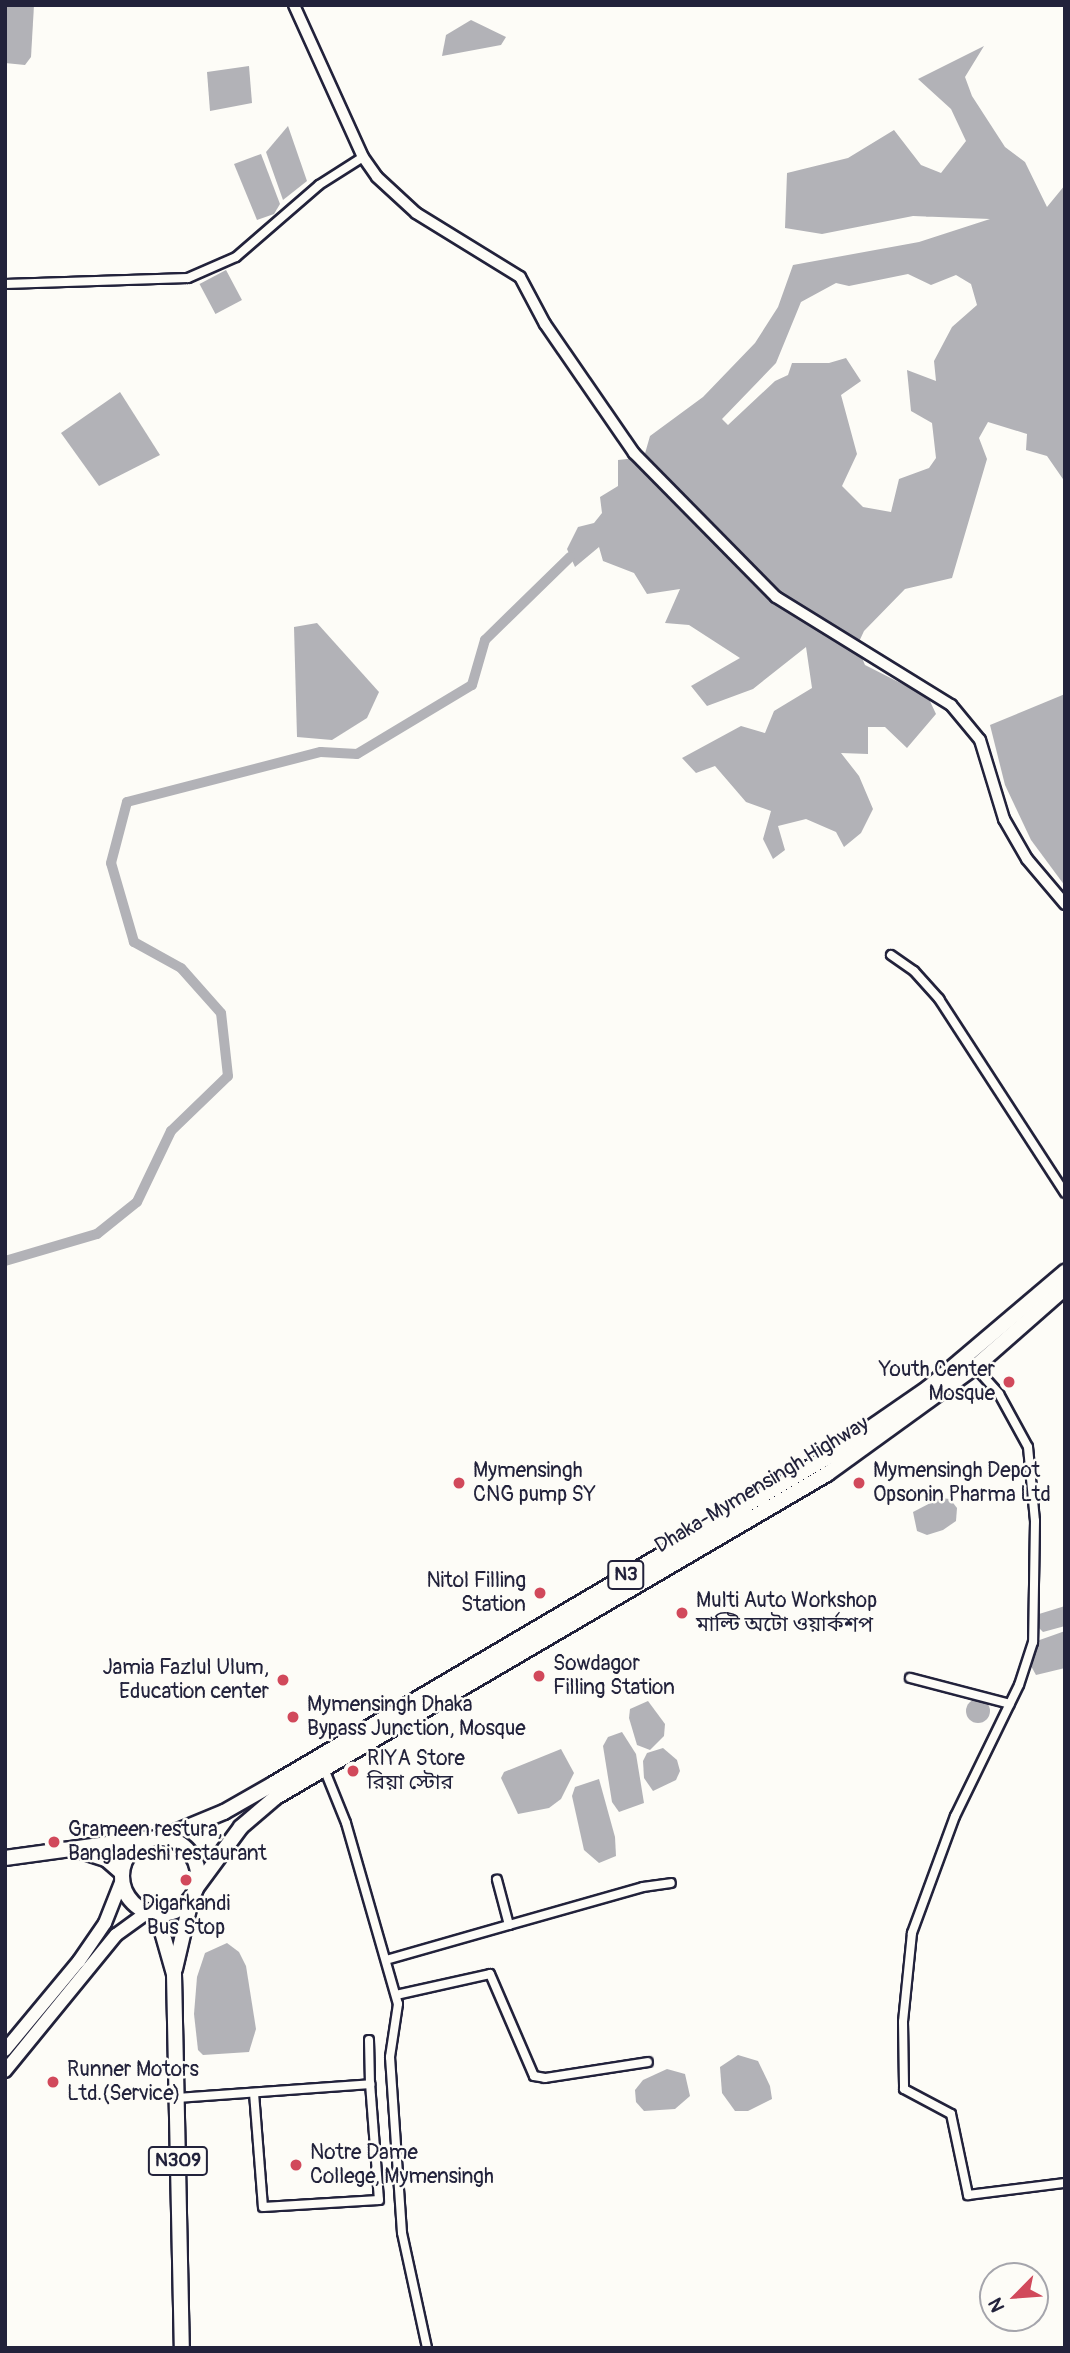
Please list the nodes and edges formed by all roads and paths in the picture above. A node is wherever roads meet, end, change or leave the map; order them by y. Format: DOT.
graph roads {
  1 [pos="294,5"];
  2 [pos="363,157"];
  3 [pos="5,284"];
  4 [pos="1065,904"];
  5 [pos="891,955"];
  6 [pos="1065,1193"];
  7 [pos="1065,1272"];
  8 [pos="1065,1288"];
  9 [pos="975,1367"];
  10 [pos="910,1678"];
  11 [pos="1010,1703"];
  12 [pos="323,1766"];
  13 [pos="156,1838"];
  14 [pos="67,1850"];
  15 [pos="5,1858"];
  16 [pos="122,1877"];
  17 [pos="498,1880"];
  18 [pos="671,1883"];
  19 [pos="194,1892"];
  20 [pos="152,1913"];
  21 [pos="509,1926"];
  22 [pos="386,1960"];
  23 [pos="174,1974"];
  24 [pos="396,1995"];
  25 [pos="369,2040"];
  26 [pos="5,2050"];
  27 [pos="648,2062"];
  28 [pos="5,2071"];
  29 [pos="370,2084"];
  30 [pos="254,2093"];
  31 [pos="177,2098"];
  32 [pos="1065,2183"];
  33 [pos="183,2348"];
  34 [pos="427,2348"];
  1 -- 2 [label="street"];
  2 -- 3 [label="street"];
  2 -- 4 [label="street"];
  5 -- 6 [label="street"];
  7 -- 13 [label="highway, Dhaka-Mymensingh Highway / N3"];
  8 -- 9 [label="highway, Dhaka-Mymensingh Highway / N3"];
  9 -- 11 [label="street"];
  9 -- 12 [label="highway, Dhaka-Mymensingh Highway / N3"];
  10 -- 11 [label="street"];
  11 -- 32 [label="street"];
  12 -- 19 [label="highway, Dhaka-Mymensingh Highway / N3"];
  12 -- 22 [label="street"];
  13 -- 14 [label="highway, N3"];
  13 -- 16 [label="highway, N3"];
  13 -- 19 [label="highway"];
  14 -- 15 [label="highway, N3"];
  14 -- 16 [label="highway, N3"];
  16 -- 20 [label="highway, N3"];
  16 -- 26 [label="main road"];
  17 -- 21 [label="street"];
  18 -- 21 [label="street"];
  19 -- 20 [label="highway, N3"];
  19 -- 23 [label="highway, N309"];
  20 -- 23 [label="highway, N309"];
  20 -- 28 [label="main road"];
  21 -- 22 [label="street"];
  22 -- 24 [label="street"];
  23 -- 31 [label="highway, N309"];
  24 -- 27 [label="street"];
  24 -- 34 [label="street"];
  25 -- 29 [label="street"];
  29 -- 30 [label="street"];
  29 -- 30 [label="street"];
  30 -- 31 [label="street"];
  31 -- 33 [label="highway, N309"];
}
